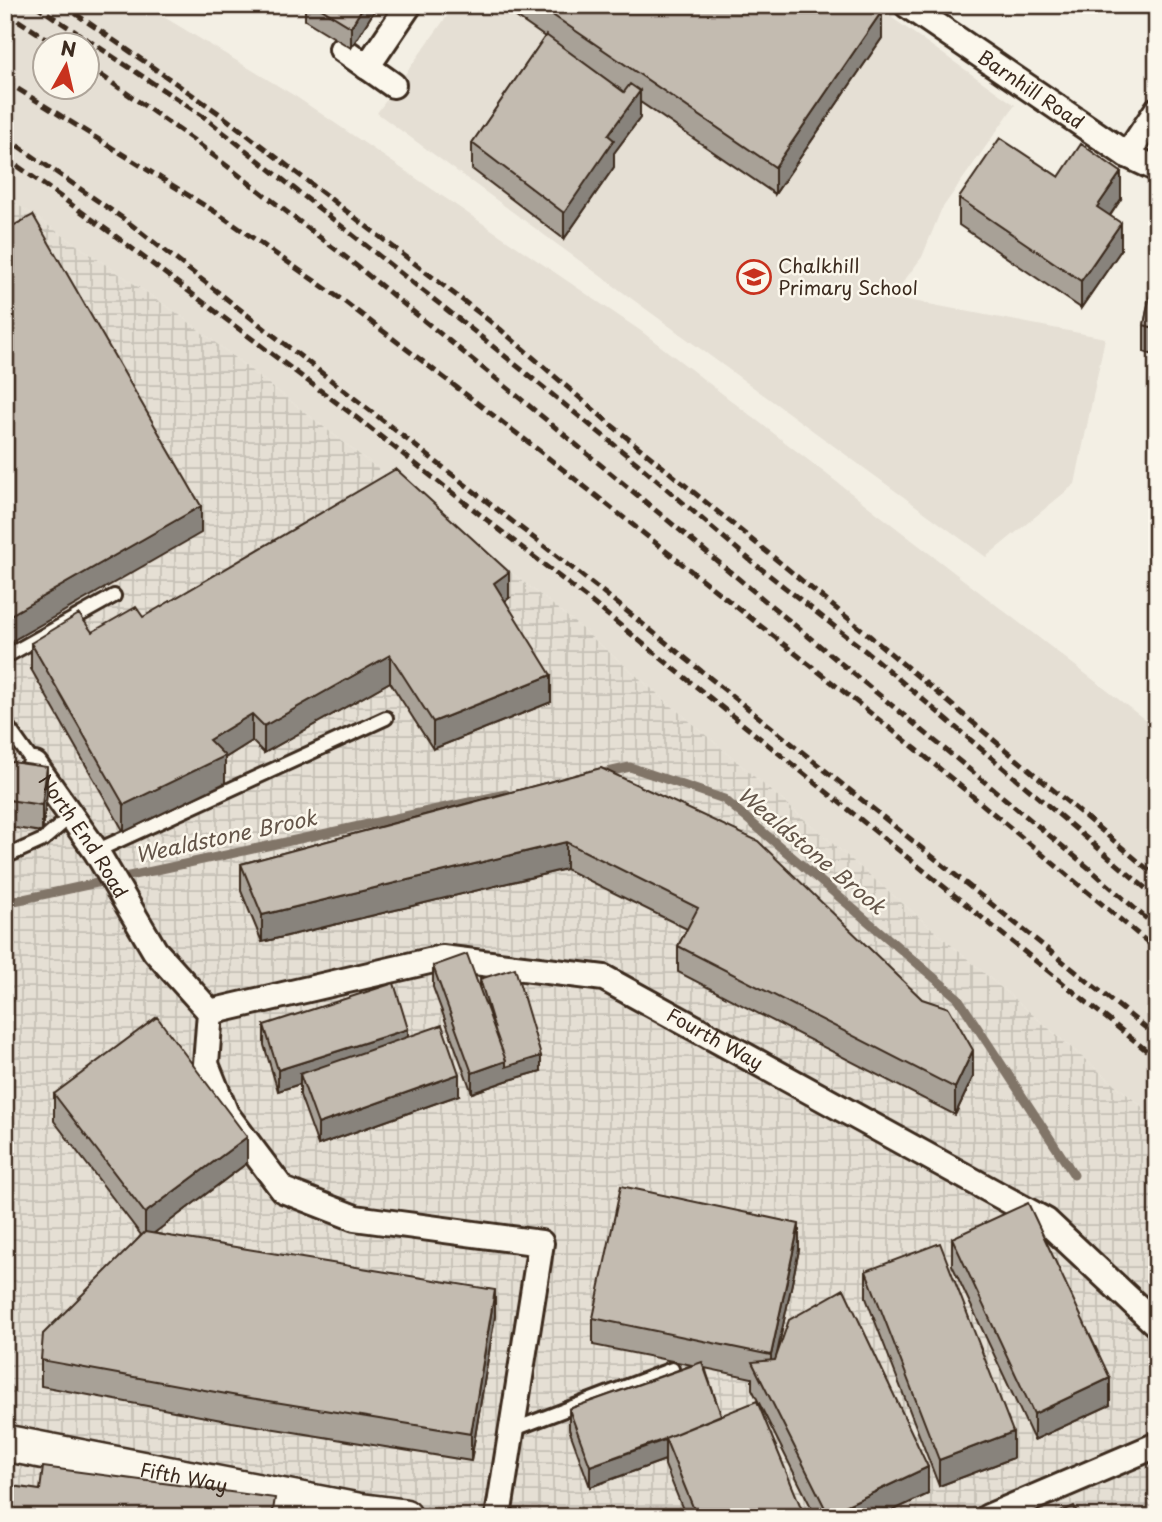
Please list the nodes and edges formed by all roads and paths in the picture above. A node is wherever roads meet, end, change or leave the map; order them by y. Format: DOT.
graph roads {
  1 [pos="410,5"];
  2 [pos="907,5"];
  3 [pos="342,49"];
  4 [pos="368,67"];
  5 [pos="393,85"];
  6 [pos="1157,110"];
  7 [pos="1127,155"];
  8 [pos="1157,169"];
  9 [pos="114,596"];
  10 [pos="5,657"];
  11 [pos="386,718"];
  12 [pos="5,723"];
  13 [pos="35,765"];
  14 [pos="71,816"];
  15 [pos="96,851"];
  16 [pos="5,858"];
  17 [pos="210,1012"];
  18 [pos="1157,1325"];
  19 [pos="672,1369"];
  20 [pos="512,1430"];
  21 [pos="5,1443"];
  22 [pos="1157,1444"];
  23 [pos="357,1514"];
  24 [pos="404,1517"];
  25 [pos="498,1517"];
  26 [pos="988,1517"];
  1 -- 4 [label="street"];
  2 -- 7 [label="street, Barnhill Road"];
  3 -- 4 [label="street"];
  4 -- 5 [label="street"];
  6 -- 7 [label="street"];
  7 -- 8 [label="street, Barnhill Road"];
  9 -- 10 [label="lane"];
  11 -- 15 [label="lane"];
  12 -- 13 [label="lane, North End Road"];
  13 -- 14 [label="street, North End Road"];
  14 -- 15 [label="street, North End Road"];
  14 -- 16 [label="lane"];
  15 -- 17 [label="street, North End Road"];
  17 -- 18 [label="street, Fourth Way"];
  17 -- 20 [label="street"];
  19 -- 20 [label="lane"];
  20 -- 25 [label="street"];
  21 -- 23 [label="main road, Fifth Way"];
  22 -- 26 [label="street"];
  23 -- 24 [label="main road, Fifth Way"];
}
